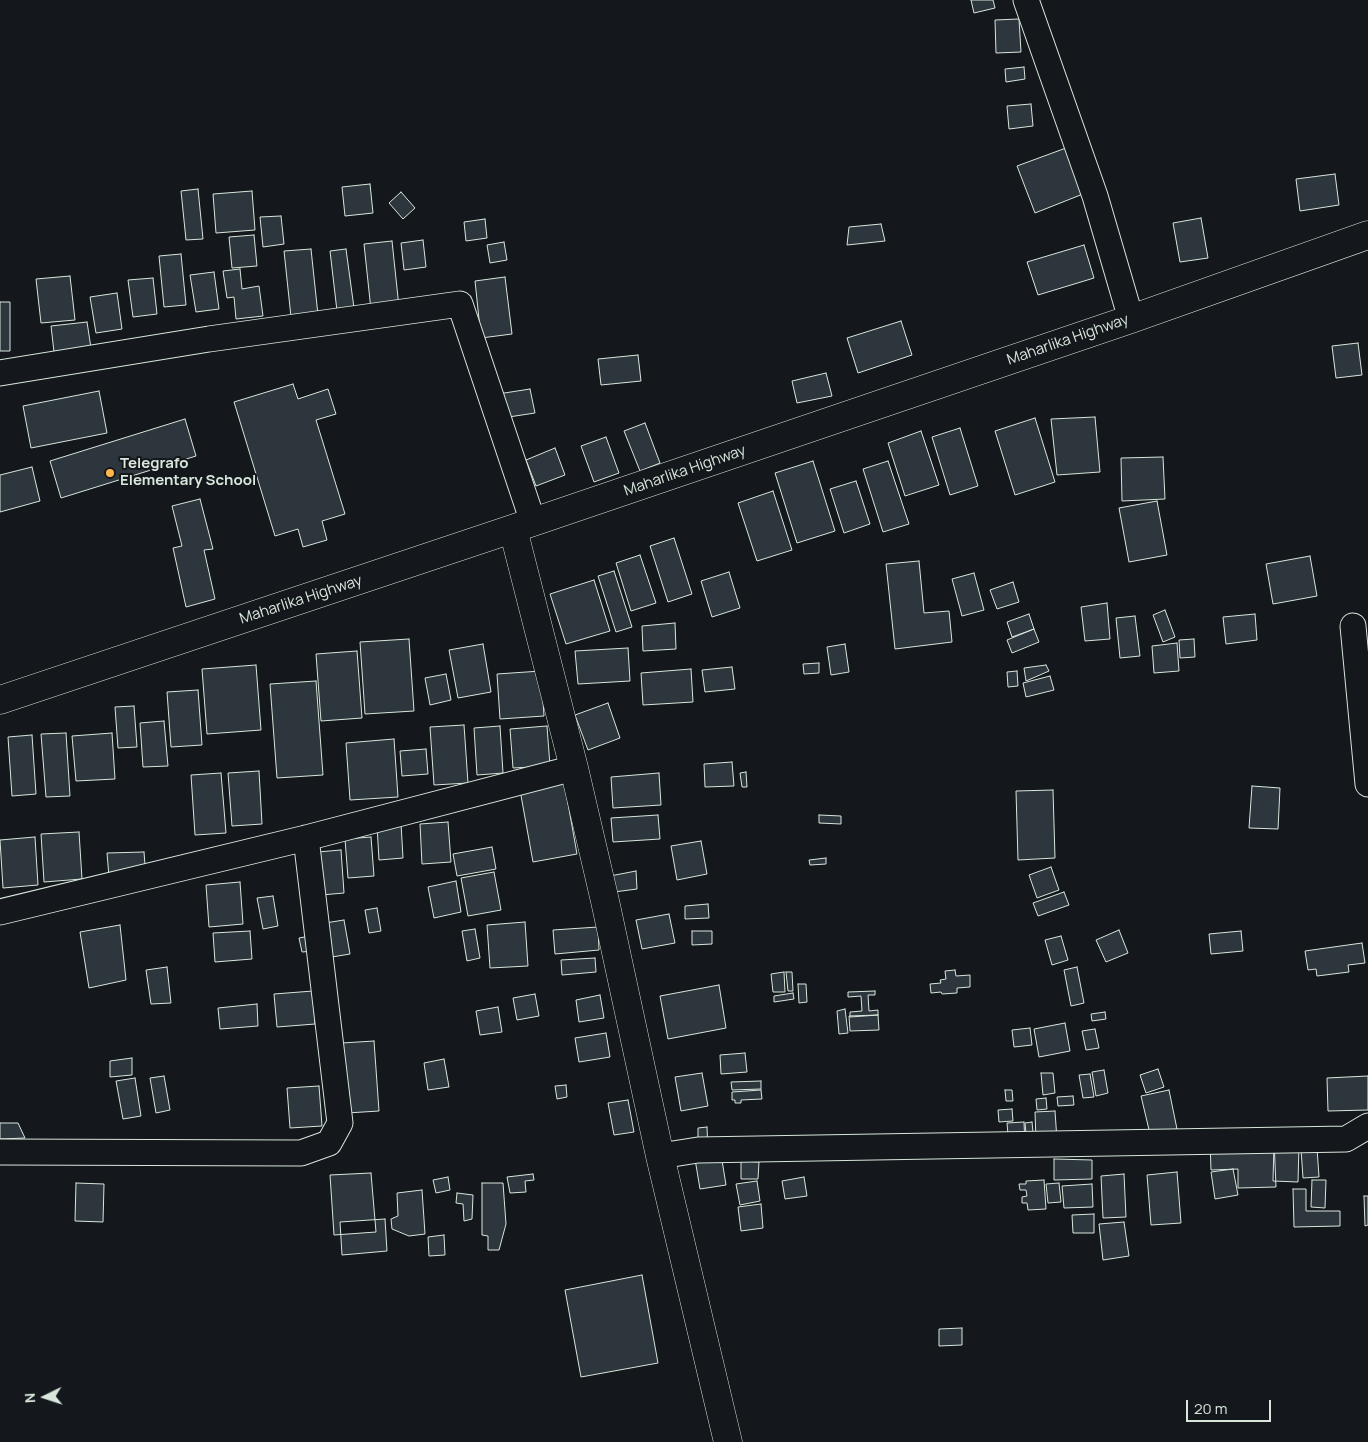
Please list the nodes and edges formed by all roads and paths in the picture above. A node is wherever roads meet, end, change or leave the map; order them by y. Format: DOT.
graph roads {
  1 [pos="1026,0"];
  2 [pos="1368,235"];
  3 [pos="1130,319"];
  4 [pos="0,373"];
  5 [pos="523,526"];
  6 [pos="1353,626"];
  7 [pos="0,700"];
  8 [pos="574,768"];
  9 [pos="1368,784"];
  10 [pos="306,838"];
  11 [pos="0,912"];
  12 [pos="1368,1126"];
  13 [pos="0,1152"];
  14 [pos="660,1156"];
  15 [pos="728,1442"];
  1 -- 3 [label="street"];
  2 -- 3 [label="main road, Maharlika Highway"];
  3 -- 5 [label="main road, Maharlika Highway"];
  4 -- 5 [label="street"];
  5 -- 7 [label="main road, Maharlika Highway"];
  5 -- 8 [label="main road"];
  6 -- 9 [label="street"];
  8 -- 10 [label="street"];
  8 -- 14 [label="main road"];
  10 -- 11 [label="street"];
  10 -- 13 [label="street"];
  12 -- 14 [label="street"];
  14 -- 15 [label="main road"];
}
